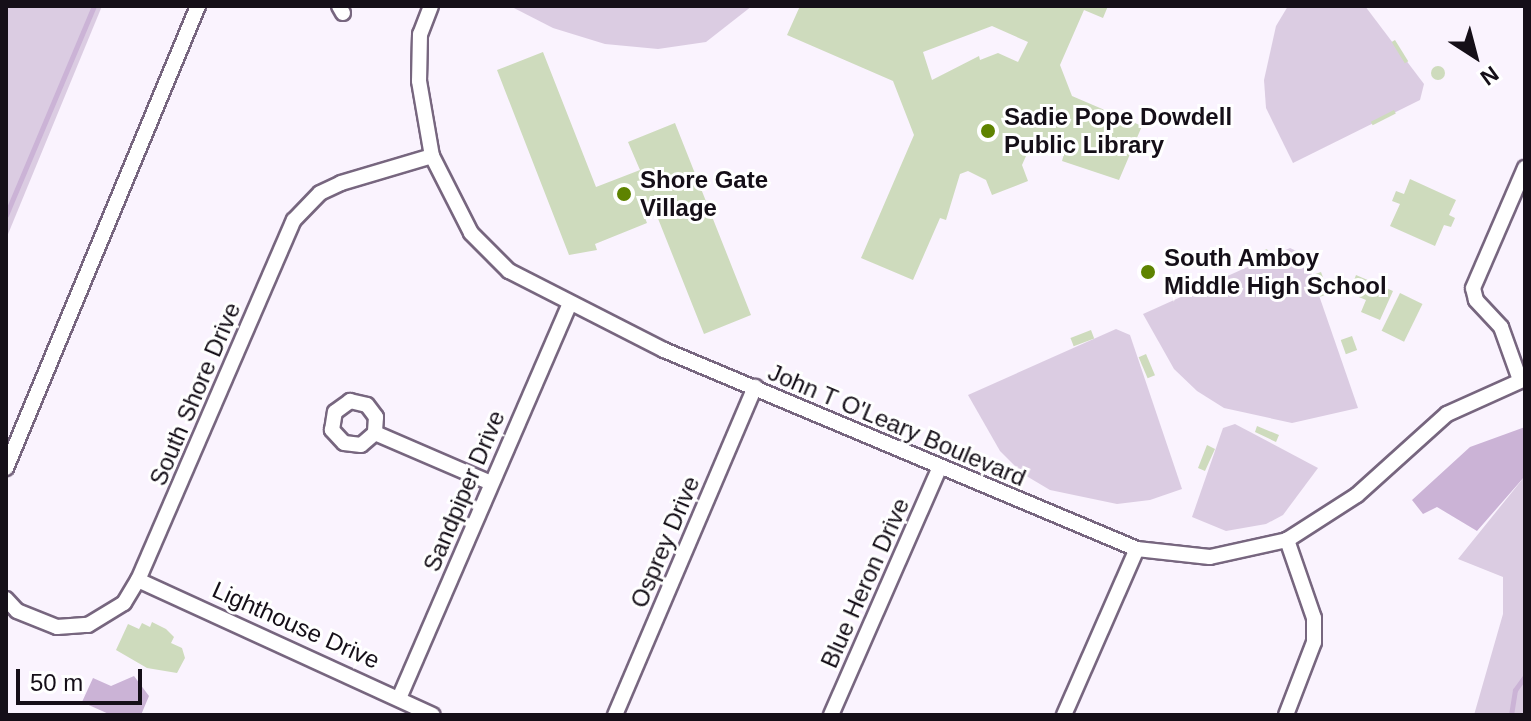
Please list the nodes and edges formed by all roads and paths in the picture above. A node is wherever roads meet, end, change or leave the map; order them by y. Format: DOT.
graph roads {
  1 [pos="198,6"];
  2 [pos="431,6"];
  3 [pos="432,156"];
  4 [pos="1525,168"];
  5 [pos="570,304"];
  6 [pos="1522,379"];
  7 [pos="755,387"];
  8 [pos="375,433"];
  9 [pos="6,468"];
  10 [pos="939,469"];
  11 [pos="491,483"];
  12 [pos="1287,540"];
  13 [pos="1137,549"];
  14 [pos="138,580"];
  15 [pos="6,599"];
  16 [pos="400,696"];
  17 [pos="433,715"];
  18 [pos="615,715"];
  19 [pos="831,715"];
  20 [pos="1064,715"];
  21 [pos="1286,715"];
  1 -- 9 [label="street"];
  2 -- 3 [label="street, John T O'Leary Boulevard"];
  3 -- 5 [label="street, John T O'Leary Boulevard"];
  3 -- 14 [label="street, South Shore Drive"];
  4 -- 6 [label="street"];
  5 -- 7 [label="street, John T O'Leary Boulevard"];
  5 -- 11 [label="street, Sandpiper Drive"];
  6 -- 12 [label="street, John T O'Leary Boulevard"];
  7 -- 10 [label="street, John T O'Leary Boulevard"];
  7 -- 18 [label="street, Osprey Drive"];
  8 -- 11 [label="street"];
  10 -- 13 [label="street, John T O'Leary Boulevard"];
  10 -- 19 [label="street, Blue Heron Drive"];
  11 -- 16 [label="street, Sandpiper Drive"];
  12 -- 13 [label="street, John T O'Leary Boulevard"];
  12 -- 21 [label="street"];
  13 -- 20 [label="street"];
  14 -- 15 [label="street, South Shore Drive"];
  14 -- 16 [label="street, Lighthouse Drive"];
  16 -- 17 [label="street, Lighthouse Drive"];
}
